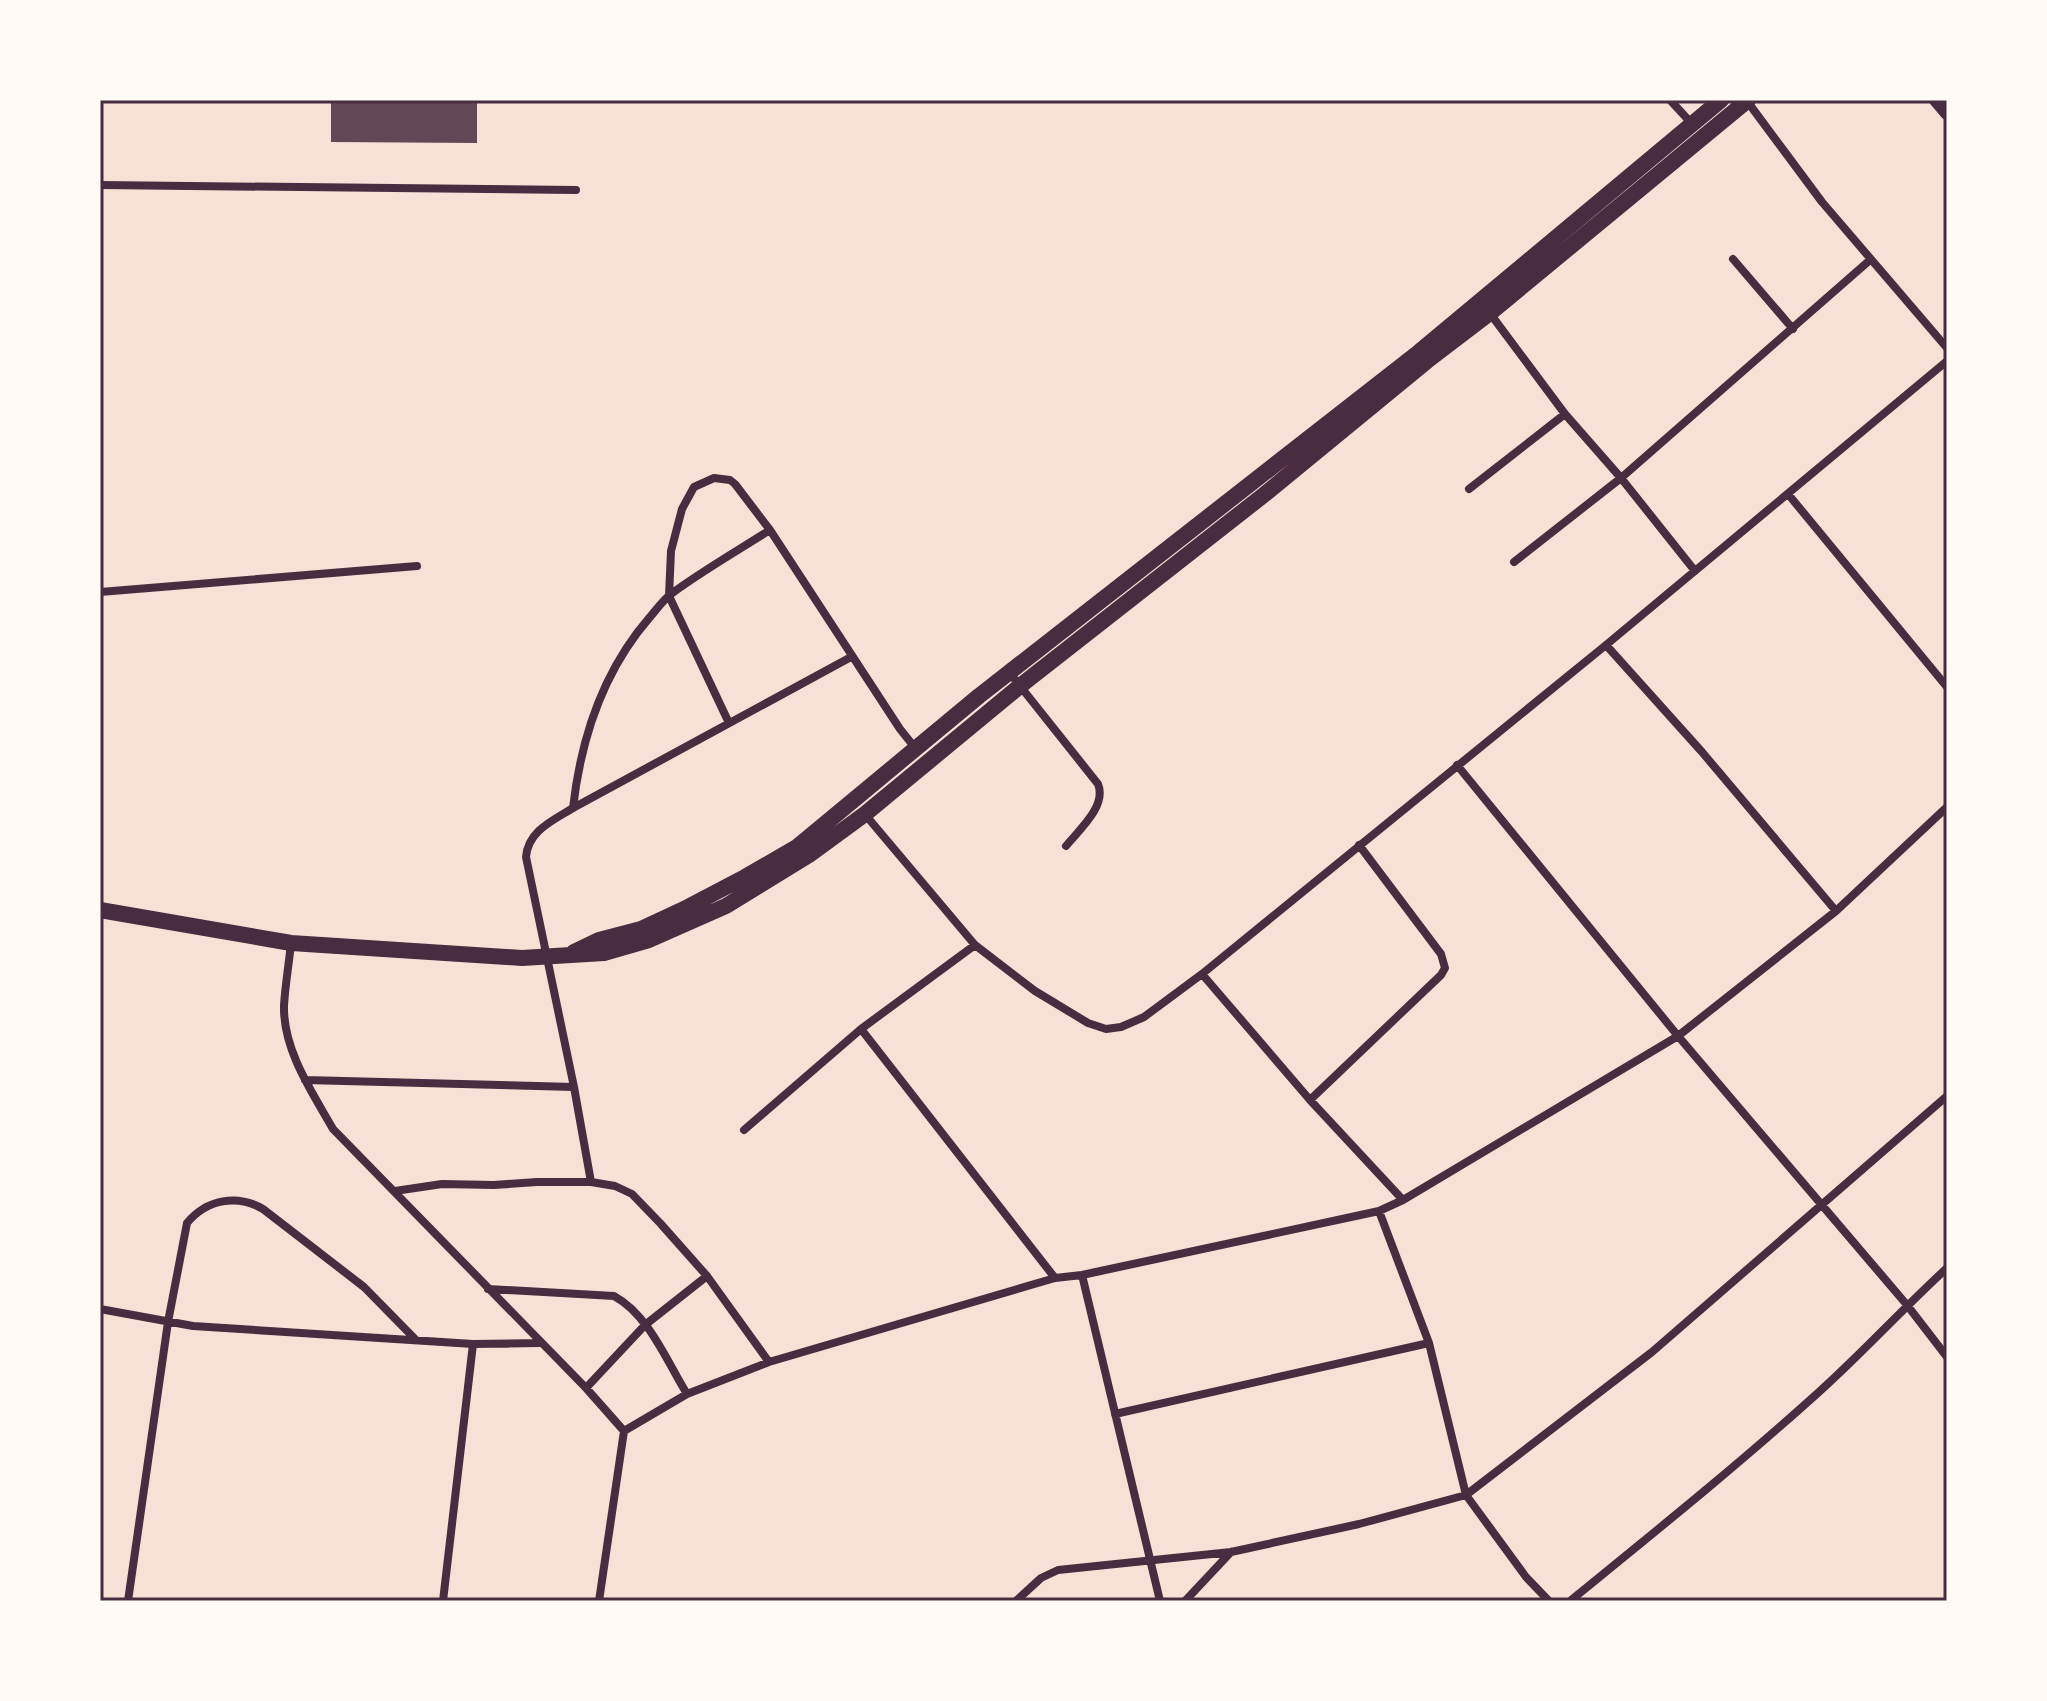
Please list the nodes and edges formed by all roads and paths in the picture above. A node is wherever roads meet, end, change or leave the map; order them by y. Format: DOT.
graph roads {
  1 [pos="1670,100"];
  2 [pos="1721,100"];
  3 [pos="1747,100"];
  4 [pos="1936,100"];
  5 [pos="1947,113"];
  6 [pos="1697,130"];
  7 [pos="100,185"];
  8 [pos="576,190"];
  9 [pos="1733,259"];
  10 [pos="1870,260"];
  11 [pos="1485,306"];
  12 [pos="1793,329"];
  13 [pos="1947,348"];
  14 [pos="1947,361"];
  15 [pos="1565,414"];
  16 [pos="1621,478"];
  17 [pos="1259,488"];
  18 [pos="1469,489"];
  19 [pos="1788,494"];
  20 [pos="770,530"];
  21 [pos="1514,562"];
  22 [pos="417,566"];
  23 [pos="1695,571"];
  24 [pos="100,592"];
  25 [pos="669,596"];
  26 [pos="1606,645"];
  27 [pos="851,657"];
  28 [pos="1009,672"];
  29 [pos="1020,686"];
  30 [pos="1947,687"];
  31 [pos="729,723"];
  32 [pos="917,749"];
  33 [pos="1457,765"];
  34 [pos="853,801"];
  35 [pos="1947,807"];
  36 [pos="573,808"];
  37 [pos="865,814"];
  38 [pos="1359,845"];
  39 [pos="1066,846"];
  40 [pos="100,910"];
  41 [pos="1836,911"];
  42 [pos="291,943"];
  43 [pos="975,945"];
  44 [pos="569,955"];
  45 [pos="545,958"];
  46 [pos="1202,974"];
  47 [pos="861,1029"];
  48 [pos="1678,1036"];
  49 [pos="305,1080"];
  50 [pos="574,1087"];
  51 [pos="1947,1096"];
  52 [pos="1310,1100"];
  53 [pos="744,1130"];
  54 [pos="591,1182"];
  55 [pos="395,1191"];
  56 [pos="1403,1200"];
  57 [pos="1821,1205"];
  58 [pos="1379,1211"];
  59 [pos="1947,1268"];
  60 [pos="1082,1275"];
  61 [pos="707,1276"];
  62 [pos="1055,1278"];
  63 [pos="488,1289"];
  64 [pos="1907,1305"];
  65 [pos="100,1309"];
  66 [pos="168,1322"];
  67 [pos="645,1325"];
  68 [pos="416,1340"];
  69 [pos="540,1343"];
  70 [pos="1429,1343"];
  71 [pos="473,1344"];
  72 [pos="1947,1357"];
  73 [pos="769,1362"];
  74 [pos="586,1388"];
  75 [pos="687,1394"];
  76 [pos="1115,1414"];
  77 [pos="624,1431"];
  78 [pos="1466,1495"];
  79 [pos="1231,1552"];
  80 [pos="1151,1561"];
  81 [pos="128,1601"];
  82 [pos="443,1601"];
  83 [pos="599,1601"];
  84 [pos="1016,1601"];
  85 [pos="1160,1601"];
  86 [pos="1185,1601"];
  87 [pos="1549,1601"];
  88 [pos="1570,1601"];
  1 -- 6 [label="street"];
  2 -- 6 [label="main road"];
  3 -- 6 [label="main road"];
  3 -- 10 [label="street"];
  4 -- 5 [label="street"];
  6 -- 11 [label="main road"];
  7 -- 8 [label="street"];
  9 -- 12 [label="street"];
  10 -- 12 [label="street"];
  10 -- 13 [label="street"];
  11 -- 15 [label="street"];
  11 -- 17 [label="main road"];
  12 -- 16 [label="street"];
  14 -- 19 [label="street"];
  15 -- 16 [label="street"];
  15 -- 18 [label="street"];
  16 -- 21 [label="street"];
  16 -- 23 [label="street"];
  17 -- 28 [label="main road"];
  17 -- 29 [label="main road"];
  19 -- 23 [label="street"];
  19 -- 30 [label="street"];
  20 -- 25 [label="street"];
  20 -- 25 [label="street"];
  20 -- 27 [label="street"];
  22 -- 24 [label="street"];
  23 -- 26 [label="street"];
  25 -- 31 [label="street"];
  25 -- 36 [label="street"];
  26 -- 33 [label="street"];
  26 -- 41 [label="street"];
  27 -- 31 [label="street"];
  27 -- 32 [label="street"];
  28 -- 29 [label="street"];
  28 -- 32 [label="main road"];
  29 -- 37 [label="main road"];
  29 -- 39 [label="street"];
  31 -- 36 [label="street"];
  32 -- 34 [label="main road"];
  33 -- 38 [label="street"];
  33 -- 48 [label="street"];
  34 -- 37 [label="street"];
  34 -- 44 [label="main road"];
  35 -- 41 [label="street"];
  36 -- 45 [label="street"];
  37 -- 43 [label="street"];
  37 -- 44 [label="main road"];
  38 -- 46 [label="street"];
  38 -- 52 [label="street"];
  40 -- 42 [label="main road"];
  41 -- 48 [label="street"];
  42 -- 45 [label="main road"];
  42 -- 49 [label="street"];
  43 -- 46 [label="street"];
  43 -- 47 [label="street"];
  44 -- 45 [label="main road"];
  45 -- 50 [label="street"];
  46 -- 52 [label="street"];
  47 -- 53 [label="street"];
  47 -- 62 [label="street"];
  48 -- 56 [label="street"];
  48 -- 57 [label="street"];
  49 -- 50 [label="street"];
  49 -- 55 [label="street"];
  50 -- 54 [label="street"];
  51 -- 57 [label="street"];
  52 -- 56 [label="street"];
  54 -- 55 [label="street"];
  54 -- 61 [label="street"];
  55 -- 63 [label="street"];
  56 -- 58 [label="street"];
  57 -- 64 [label="street"];
  57 -- 78 [label="street"];
  58 -- 60 [label="street"];
  58 -- 70 [label="street"];
  59 -- 64 [label="street"];
  60 -- 62 [label="street"];
  60 -- 76 [label="street"];
  61 -- 67 [label="street"];
  61 -- 73 [label="street"];
  62 -- 73 [label="street"];
  63 -- 67 [label="street"];
  63 -- 69 [label="street"];
  64 -- 72 [label="street"];
  64 -- 88 [label="street"];
  65 -- 66 [label="street"];
  66 -- 68 [label="street"];
  66 -- 68 [label="street"];
  66 -- 81 [label="street"];
  67 -- 74 [label="street"];
  67 -- 75 [label="street"];
  68 -- 71 [label="street"];
  69 -- 71 [label="street"];
  69 -- 74 [label="street"];
  70 -- 76 [label="street"];
  70 -- 78 [label="street"];
  71 -- 82 [label="street"];
  73 -- 75 [label="street"];
  74 -- 77 [label="street"];
  75 -- 77 [label="street"];
  76 -- 80 [label="street"];
  77 -- 83 [label="street"];
  78 -- 79 [label="street"];
  78 -- 87 [label="street"];
  79 -- 80 [label="street"];
  79 -- 86 [label="street"];
  80 -- 84 [label="street"];
  80 -- 85 [label="street"];
}
